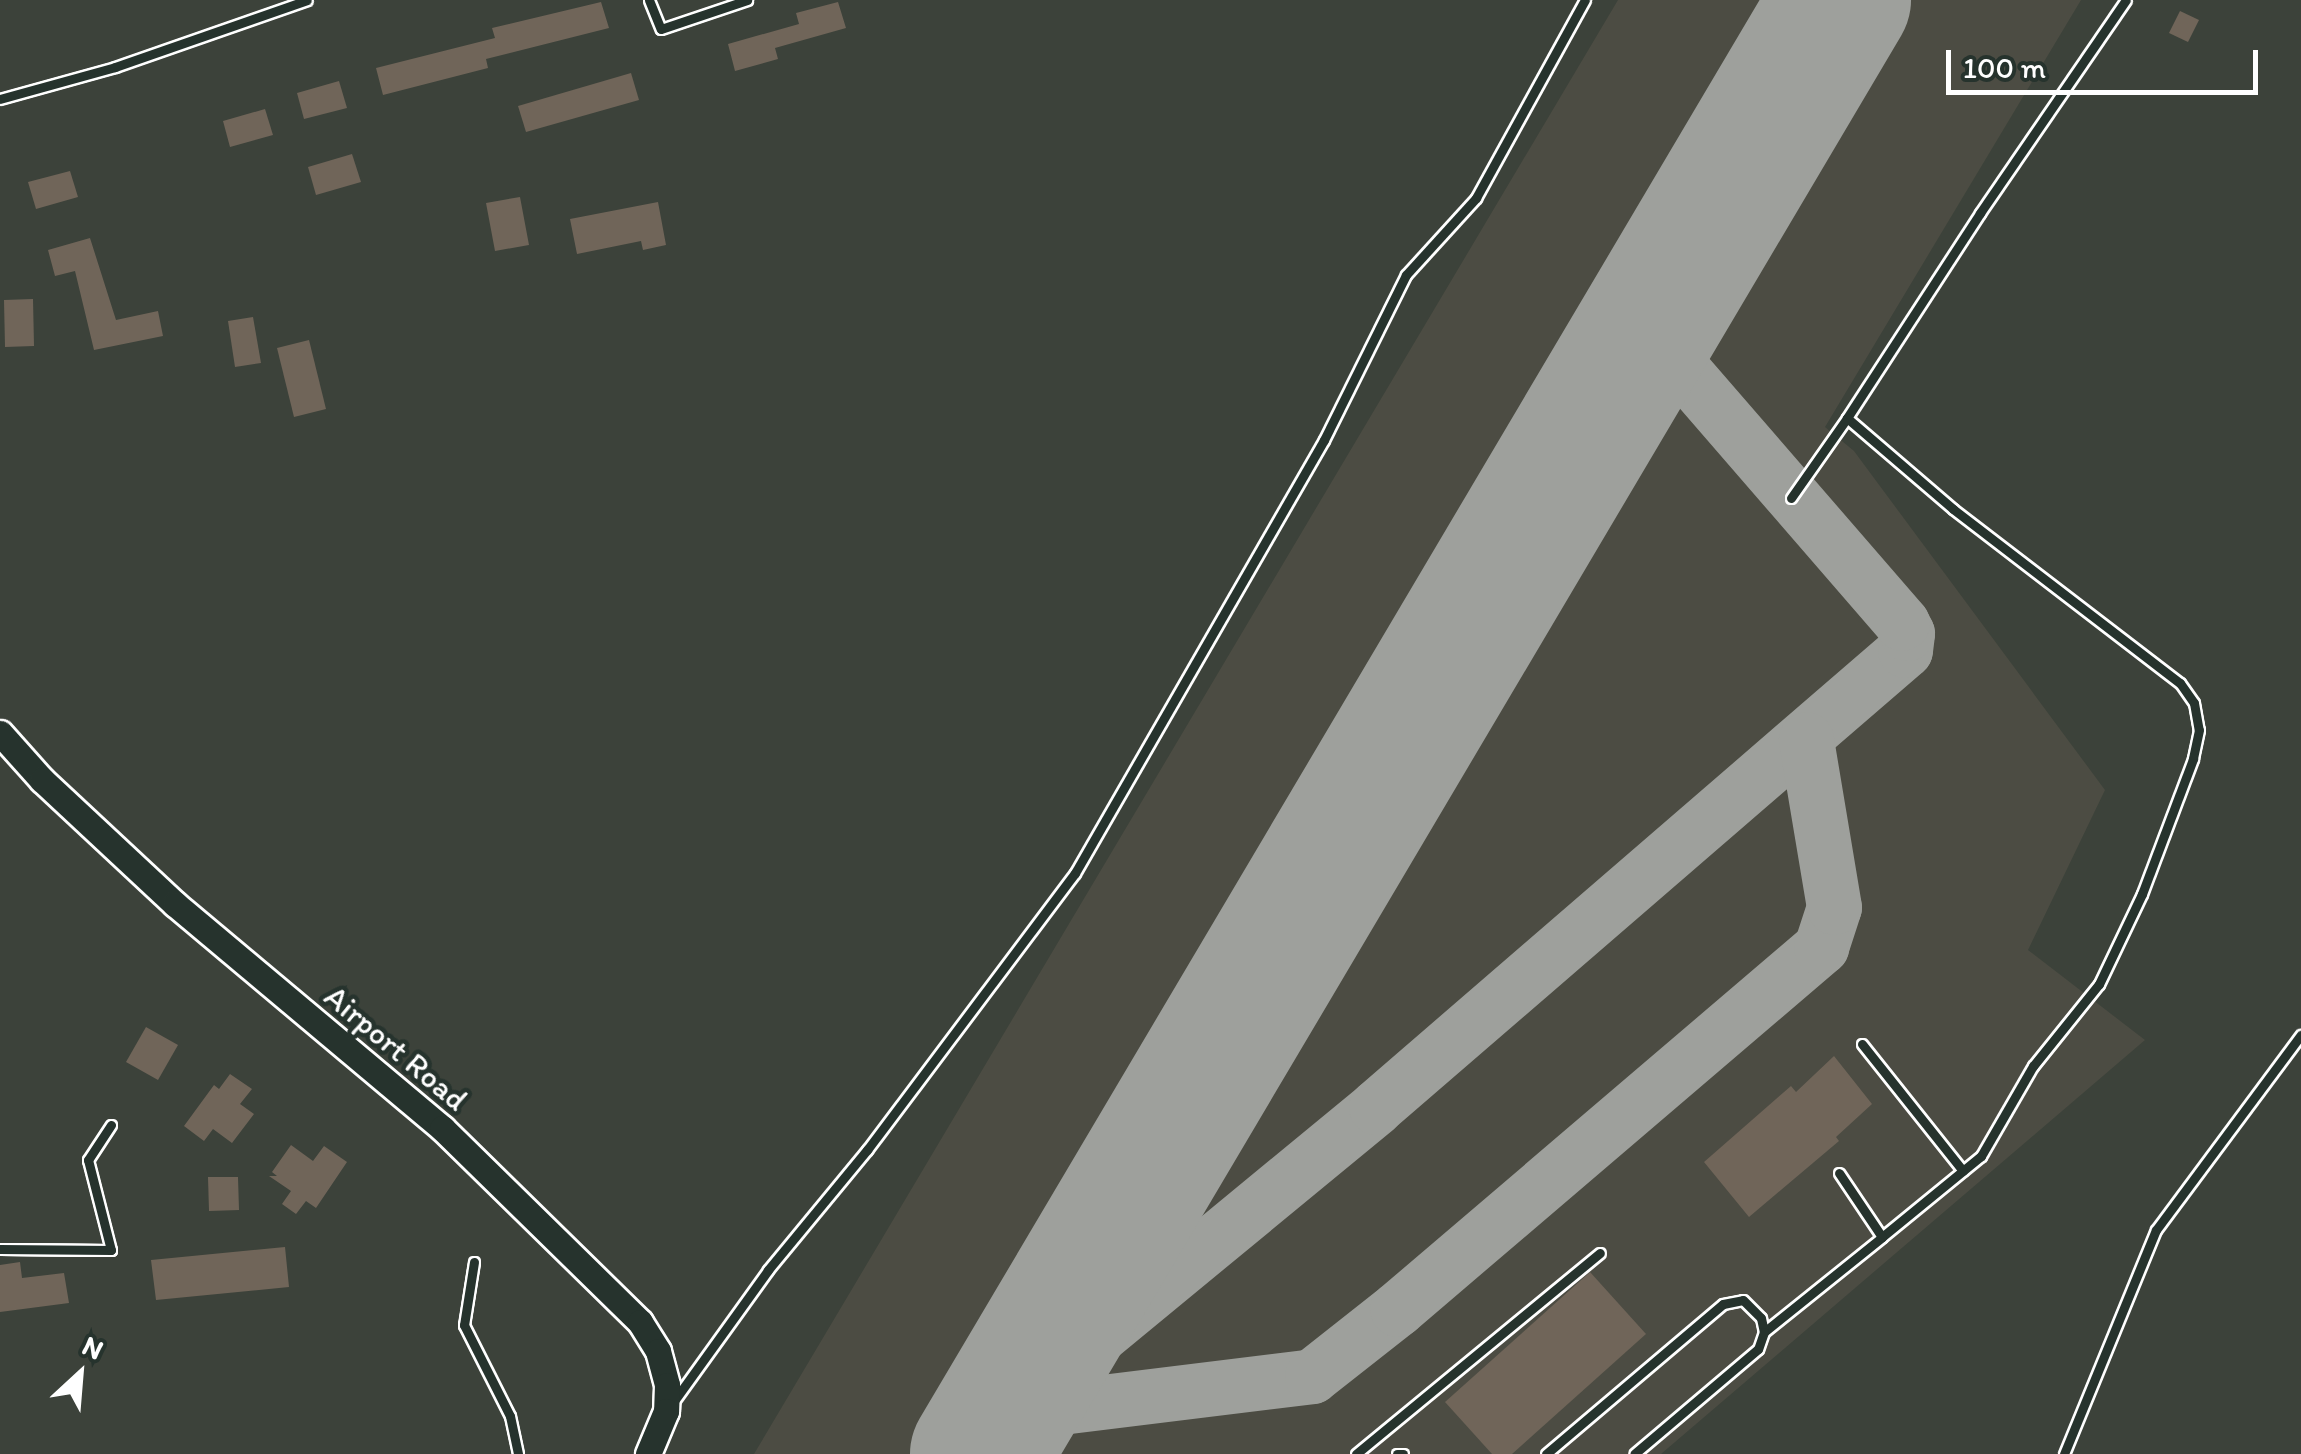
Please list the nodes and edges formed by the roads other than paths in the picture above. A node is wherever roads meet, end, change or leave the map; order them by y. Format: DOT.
graph roads {
  1 [pos="307,0"];
  2 [pos="649,0"];
  3 [pos="748,0"];
  4 [pos="1585,0"];
  5 [pos="2126,0"];
  6 [pos="0,99"];
  7 [pos="1848,418"];
  8 [pos="1792,498"];
  9 [pos="0,732"];
  10 [pos="2301,1036"];
  11 [pos="1862,1044"];
  12 [pos="111,1125"];
  13 [pos="1963,1170"];
  14 [pos="1839,1173"];
  15 [pos="1882,1237"];
  16 [pos="0,1249"];
  17 [pos="1600,1253"];
  18 [pos="474,1262"];
  19 [pos="1764,1332"];
  20 [pos="666,1411"];
  21 [pos="518,1454"];
  22 [pos="648,1454"];
  23 [pos="1356,1454"];
  24 [pos="1546,1454"];
  25 [pos="1634,1454"];
  26 [pos="2064,1454"];
  1 -- 6 [label="lane"];
  2 -- 3 [label="lane"];
  4 -- 20 [label="lane"];
  5 -- 7 [label="lane"];
  7 -- 8 [label="lane"];
  7 -- 13 [label="lane"];
  9 -- 20 [label="main road, Airport Road"];
  10 -- 26 [label="lane"];
  11 -- 13 [label="lane"];
  12 -- 16 [label="lane"];
  13 -- 15 [label="lane"];
  14 -- 15 [label="lane"];
  15 -- 19 [label="lane"];
  17 -- 23 [label="lane"];
  18 -- 21 [label="lane"];
  19 -- 24 [label="lane"];
  19 -- 25 [label="lane"];
  20 -- 22 [label="main road, Airport Road"];
}
